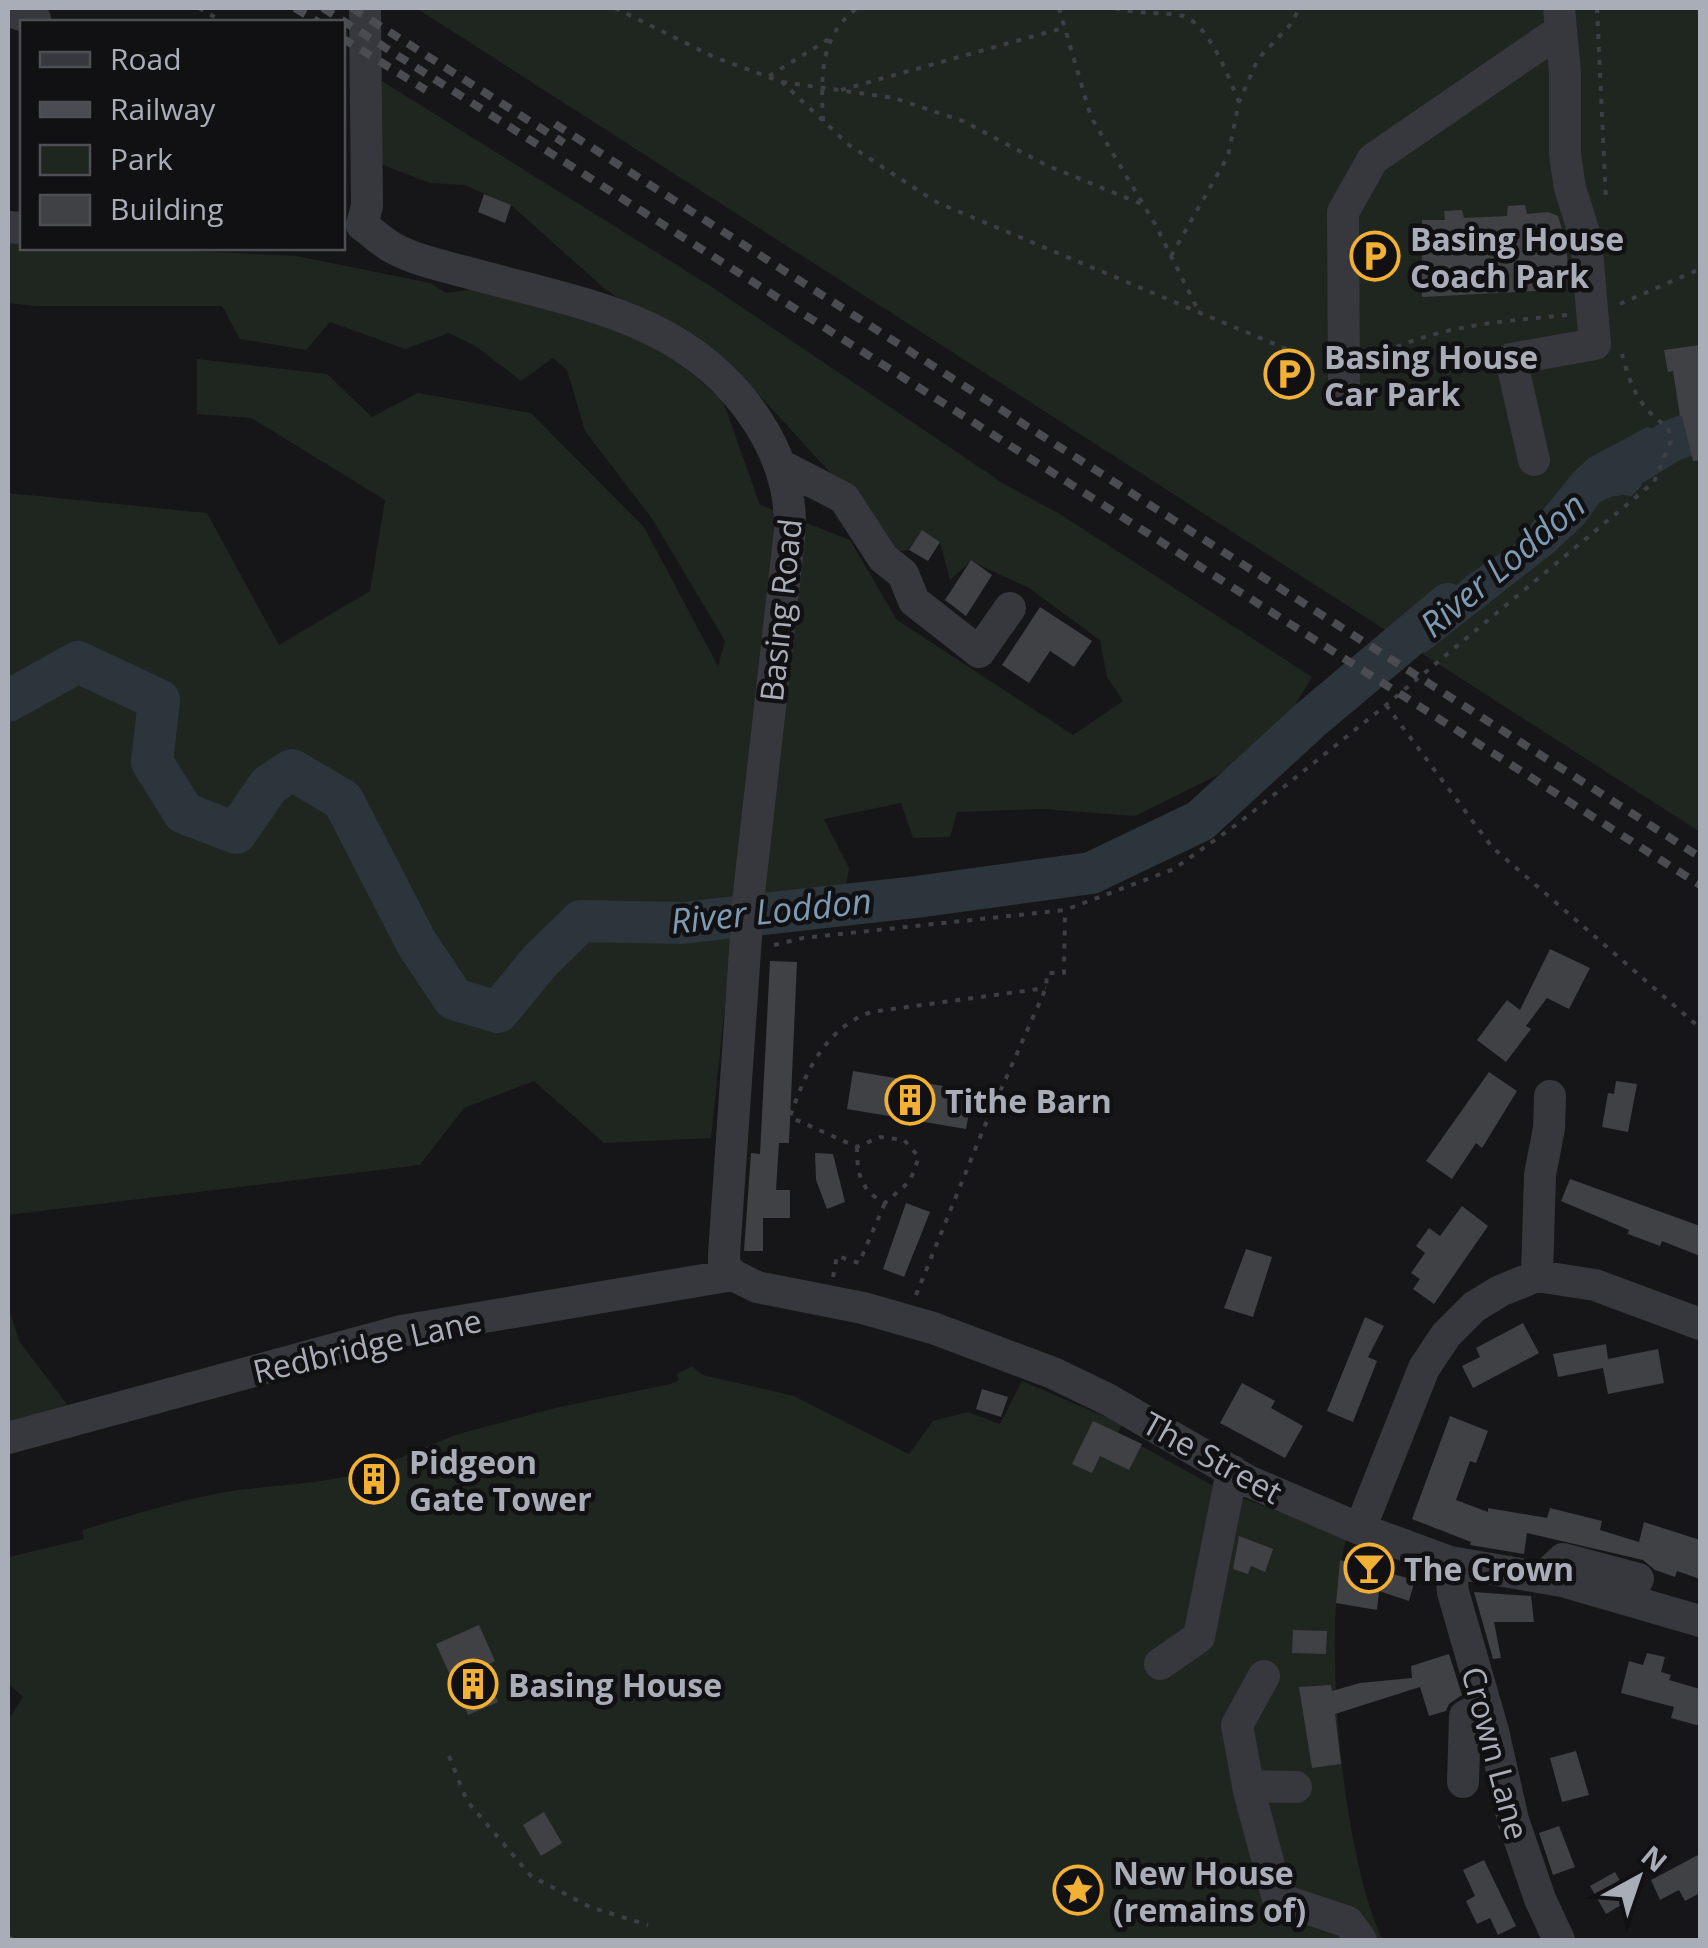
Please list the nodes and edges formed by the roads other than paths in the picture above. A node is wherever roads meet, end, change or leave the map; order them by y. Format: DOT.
graph roads {
  1 [pos="365,8"];
  2 [pos="1560,19"];
  3 [pos="352,230"];
  4 [pos="1344,380"];
  5 [pos="1534,460"];
  6 [pos="780,465"];
  7 [pos="844,498"];
  8 [pos="790,530"];
  9 [pos="1010,608"];
  10 [pos="1550,1096"];
  11 [pos="732,1275"];
  12 [pos="1537,1276"];
  13 [pos="1700,1324"];
  14 [pos="8,1438"];
  15 [pos="1232,1471"];
  16 [pos="1360,1529"];
  17 [pos="1450,1562"];
  18 [pos="1700,1618"];
  19 [pos="1160,1664"];
  20 [pos="1264,1676"];
  21 [pos="1486,1706"];
  22 [pos="1463,1782"];
  23 [pos="1296,1787"];
  24 [pos="1249,1789"];
  25 [pos="1361,1940"];
  26 [pos="1559,1940"];
  1 -- 3 [label="street"];
  2 -- 4 [label="street"];
  2 -- 5 [label="street"];
  3 -- 6 [label="street, Basing Road"];
  6 -- 7 [label="street"];
  6 -- 8 [label="street, Basing Road"];
  7 -- 8 [label="street"];
  7 -- 9 [label="street"];
  8 -- 11 [label="street, Basing Road"];
  10 -- 12 [label="street"];
  11 -- 14 [label="street, Redbridge Lane"];
  11 -- 15 [label="street, The Street"];
  12 -- 13 [label="street"];
  12 -- 16 [label="street"];
  15 -- 16 [label="street, The Street"];
  15 -- 19 [label="street"];
  16 -- 17 [label="street, The Street"];
  17 -- 18 [label="street, The Street"];
  17 -- 21 [label="street, Crown Lane"];
  20 -- 24 [label="street"];
  21 -- 22 [label="street"];
  21 -- 26 [label="street, Crown Lane"];
  23 -- 24 [label="street"];
  24 -- 25 [label="street"];
}
